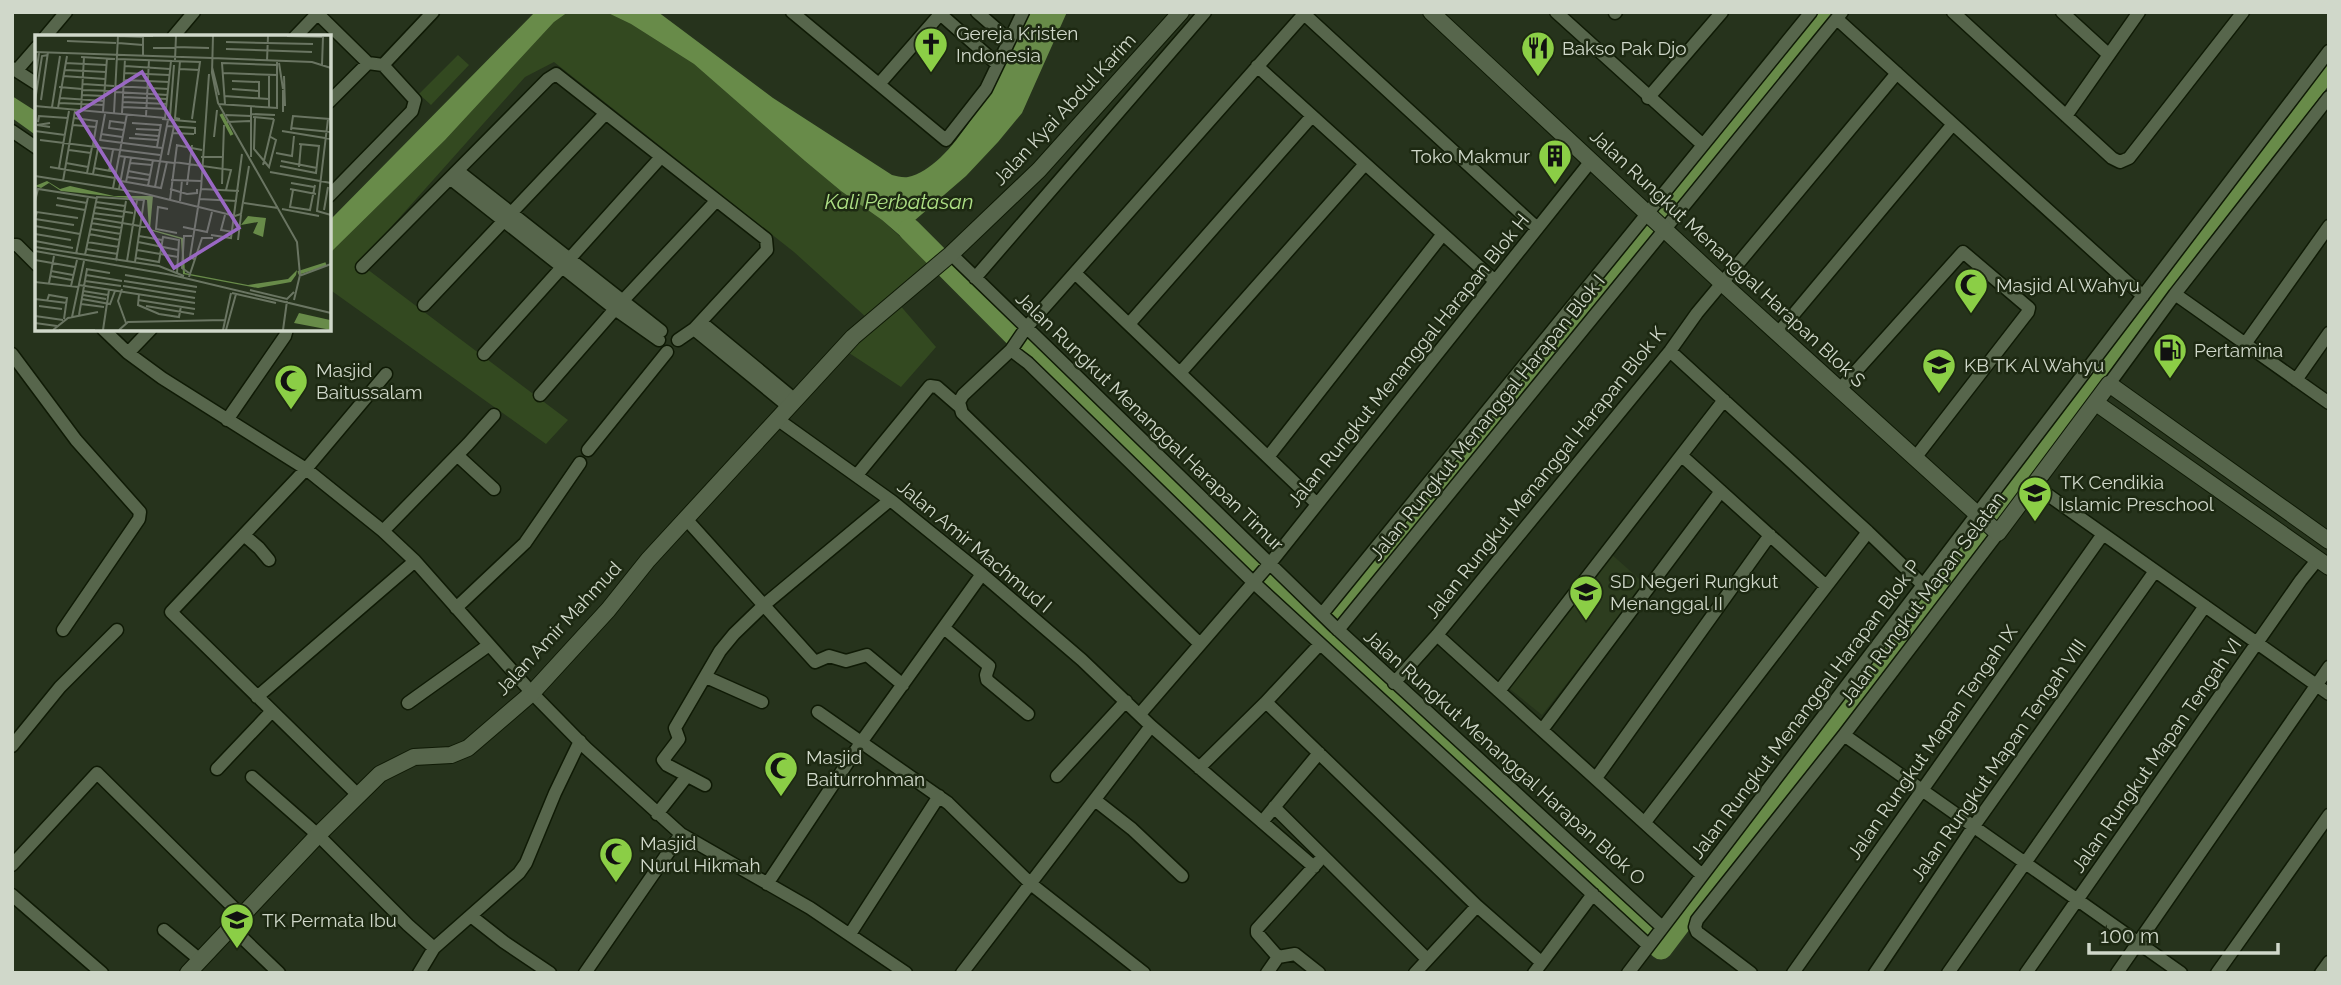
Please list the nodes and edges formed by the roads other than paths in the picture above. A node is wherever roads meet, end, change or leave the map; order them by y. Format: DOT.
graph roads {
  1 [pos="66,12"];
  2 [pos="194,12"];
  3 [pos="433,12"];
  4 [pos="792,12"];
  5 [pos="977,12"];
  6 [pos="1023,12"];
  7 [pos="1181,12"];
  8 [pos="1205,12"];
  9 [pos="1556,12"];
  10 [pos="1722,12"];
  11 [pos="1811,12"];
  12 [pos="1953,12"];
  13 [pos="2062,12"];
  14 [pos="2139,12"];
  15 [pos="2243,12"];
  16 [pos="318,13"];
  17 [pos="940,13"];
  18 [pos="1303,13"];
  19 [pos="1438,14"];
  20 [pos="1840,16"];
  21 [pos="47,35"];
  22 [pos="175,35"];
  23 [pos="297,35"];
  24 [pos="1009,40"];
  25 [pos="35,49"];
  26 [pos="2329,51"];
  27 [pos="2109,55"];
  28 [pos="368,63"];
  29 [pos="997,64"];
  30 [pos="383,65"];
  31 [pos="1257,66"];
  32 [pos="14,69"];
  33 [pos="1897,73"];
  34 [pos="35,83"];
  35 [pos="880,83"];
  36 [pos="2329,97"];
  37 [pos="1648,98"];
  38 [pos="331,100"];
  39 [pos="605,114"];
  40 [pos="1312,116"];
  41 [pos="2066,116"];
  42 [pos="1953,124"];
  43 [pos="12,131"];
  44 [pos="1703,145"];
  45 [pos="35,147"];
  46 [pos="661,157"];
  47 [pos="1591,161"];
  48 [pos="1365,164"];
  49 [pos="454,175"];
  50 [pos="331,194"];
  51 [pos="716,201"];
  52 [pos="508,219"];
  53 [pos="1656,221"];
  54 [pos="2329,226"];
  55 [pos="1538,228"];
  56 [pos="1443,234"];
  57 [pos="12,245"];
  58 [pos="943,261"];
  59 [pos="35,263"];
  60 [pos="565,263"];
  61 [pos="362,267"];
  62 [pos="1075,273"];
  63 [pos="975,278"];
  64 [pos="1495,281"];
  65 [pos="1722,283"];
  66 [pos="2175,294"];
  67 [pos="2143,296"];
  68 [pos="424,305"];
  69 [pos="618,305"];
  70 [pos="1129,324"];
  71 [pos="697,325"];
  72 [pos="105,331"];
  73 [pos="149,331"];
  74 [pos="1024,331"];
  75 [pos="286,332"];
  76 [pos="1778,333"];
  77 [pos="2329,333"];
  78 [pos="662,337"];
  79 [pos="678,340"];
  80 [pos="2245,344"];
  81 [pos="1012,348"];
  82 [pos="1670,351"];
  83 [pos="667,352"];
  84 [pos="128,353"];
  85 [pos="12,354"];
  86 [pos="484,354"];
  87 [pos="1180,373"];
  88 [pos="386,374"];
  89 [pos="2295,380"];
  90 [pos="2109,384"];
  91 [pos="1840,390"];
  92 [pos="540,395"];
  93 [pos="1724,400"];
  94 [pos="2096,403"];
  95 [pos="2329,403"];
  96 [pos="786,408"];
  97 [pos="961,410"];
  98 [pos="494,415"];
  99 [pos="227,420"];
  100 [pos="588,450"];
  101 [pos="457,456"];
  102 [pos="1682,456"];
  103 [pos="1268,457"];
  104 [pos="1915,458"];
  105 [pos="580,463"];
  106 [pos="306,470"];
  107 [pos="857,475"];
  108 [pos="2034,485"];
  109 [pos="494,489"];
  110 [pos="1721,491"];
  111 [pos="890,500"];
  112 [pos="1317,504"];
  113 [pos="1978,516"];
  114 [pos="687,520"];
  115 [pos="383,531"];
  116 [pos="1996,531"];
  117 [pos="1868,532"];
  118 [pos="2102,534"];
  119 [pos="244,535"];
  120 [pos="1770,535"];
  121 [pos="2329,541"];
  122 [pos="269,561"];
  123 [pos="415,561"];
  124 [pos="2323,563"];
  125 [pos="1268,566"];
  126 [pos="2155,571"];
  127 [pos="982,574"];
  128 [pos="1255,580"];
  129 [pos="1826,586"];
  130 [pos="1924,586"];
  131 [pos="764,605"];
  132 [pos="2205,606"];
  133 [pos="456,608"];
  134 [pos="1330,622"];
  135 [pos="944,628"];
  136 [pos="63,630"];
  137 [pos="117,630"];
  138 [pos="1437,635"];
  139 [pos="2257,643"];
  140 [pos="1200,644"];
  141 [pos="1320,644"];
  142 [pos="489,645"];
  143 [pos="2329,667"];
  144 [pos="706,677"];
  145 [pos="1394,683"];
  146 [pos="2315,684"];
  147 [pos="902,685"];
  148 [pos="1499,691"];
  149 [pos="532,693"];
  150 [pos="2329,694"];
  151 [pos="257,697"];
  152 [pos="1126,701"];
  153 [pos="762,702"];
  154 [pos="1266,702"];
  155 [pos="408,703"];
  156 [pos="272,711"];
  157 [pos="818,712"];
  158 [pos="1028,714"];
  159 [pos="1140,714"];
  160 [pos="1151,726"];
  161 [pos="1542,730"];
  162 [pos="1844,735"];
  163 [pos="862,741"];
  164 [pos="583,744"];
  165 [pos="12,746"];
  166 [pos="1319,753"];
  167 [pos="1199,768"];
  168 [pos="217,769"];
  169 [pos="687,776"];
  170 [pos="1057,776"];
  171 [pos="252,777"];
  172 [pos="1595,778"];
  173 [pos="705,785"];
  174 [pos="1922,790"];
  175 [pos="357,794"];
  176 [pos="939,796"];
  177 [pos="1095,800"];
  178 [pos="1274,807"];
  179 [pos="657,814"];
  180 [pos="2329,815"];
  181 [pos="1262,822"];
  182 [pos="1645,822"];
  183 [pos="1974,827"];
  184 [pos="681,834"];
  185 [pos="318,835"];
  186 [pos="1318,862"];
  187 [pos="2024,862"];
  188 [pos="12,865"];
  189 [pos="1702,874"];
  190 [pos="1182,876"];
  191 [pos="767,884"];
  192 [pos="1031,884"];
  193 [pos="1593,894"];
  194 [pos="12,895"];
  195 [pos="2077,900"];
  196 [pos="1477,905"];
  197 [pos="471,916"];
  198 [pos="235,921"];
  199 [pos="163,930"];
  200 [pos="850,934"];
  201 [pos="1655,936"];
  202 [pos="2138,943"];
  203 [pos="434,948"];
  204 [pos="1278,957"];
  205 [pos="1426,958"];
  206 [pos="199,959"];
  207 [pos="2329,962"];
  208 [pos="1538,967"];
  209 [pos="102,973"];
  210 [pos="188,973"];
  211 [pos="279,973"];
  212 [pos="419,973"];
  213 [pos="550,973"];
  214 [pos="585,973"];
  215 [pos="906,973"];
  216 [pos="962,973"];
  217 [pos="1144,973"];
  218 [pos="1267,973"];
  219 [pos="1319,973"];
  220 [pos="1415,973"];
  221 [pos="1628,973"];
  222 [pos="1751,973"];
  223 [pos="1793,973"];
  224 [pos="1875,973"];
  225 [pos="1948,973"];
  226 [pos="2026,973"];
  227 [pos="2117,973"];
  228 [pos="2181,973"];
  229 [pos="2217,973"];
  230 [pos="2321,973"];
  1 -- 21 [label="street"];
  2 -- 22 [label="street"];
  3 -- 30 [label="street"];
  4 -- 35 [label="street"];
  5 -- 24 [label="street"];
  6 -- 24 [label="street"];
  7 -- 58 [label="street, Jalan Kyai Abdul Karim"];
  8 -- 63 [label="street"];
  9 -- 37 [label="street"];
  10 -- 37 [label="street"];
  11 -- 44 [label="street"];
  12 -- 41 [label="street"];
  13 -- 27 [label="street"];
  14 -- 27 [label="street"];
  15 -- 41 [label="street"];
  16 -- 23 [label="street"];
  16 -- 28 [label="street"];
  17 -- 29 [label="street"];
  17 -- 35 [label="street"];
  18 -- 31 [label="street"];
  18 -- 55 [label="street"];
  19 -- 47 [label="street, Jalan Rungkut Menanggal Harapan Blok S"];
  20 -- 33 [label="street"];
  20 -- 53 [label="street"];
  24 -- 29 [label="street"];
  25 -- 32 [label="street"];
  26 -- 67 [label="street, Jalan Rungkut Menanggal Harapan Blok P"];
  27 -- 41 [label="street"];
  28 -- 30 [label="street"];
  28 -- 38 [label="street"];
  29 -- 35 [label="street"];
  30 -- 50 [label="street"];
  31 -- 40 [label="street"];
  31 -- 62 [label="street"];
  32 -- 34 [label="street"];
  33 -- 42 [label="street"];
  33 -- 65 [label="street, Jalan Rungkut Menanggal Harapan Blok K"];
  36 -- 66 [label="street, Jalan Rungkut Mapan Selatan"];
  37 -- 44 [label="street"];
  39 -- 46 [label="street"];
  39 -- 49 [label="street"];
  39 -- 52 [label="street"];
  40 -- 48 [label="street"];
  40 -- 70 [label="street"];
  42 -- 67 [label="street"];
  42 -- 76 [label="street"];
  43 -- 45 [label="street"];
  44 -- 53 [label="street"];
  46 -- 51 [label="street"];
  46 -- 60 [label="street"];
  47 -- 53 [label="street, Jalan Rungkut Menanggal Harapan Blok S"];
  47 -- 55 [label="street, Jalan Rungkut Menanggal Harapan Blok H"];
  48 -- 56 [label="street"];
  48 -- 87 [label="street"];
  49 -- 52 [label="street"];
  49 -- 61 [label="street"];
  51 -- 69 [label="street"];
  51 -- 71 [label="street"];
  52 -- 60 [label="street"];
  52 -- 68 [label="street"];
  53 -- 65 [label="street, Jalan Rungkut Menanggal Harapan Blok S"];
  53 -- 134 [label="street, Jalan Rungkut Menanggal Harapan Blok I"];
  53 -- 134 [label="street"];
  54 -- 80 [label="street"];
  55 -- 64 [label="street, Jalan Rungkut Menanggal Harapan Blok H"];
  56 -- 64 [label="street"];
  56 -- 103 [label="street"];
  57 -- 59 [label="street"];
  58 -- 63 [label="street, Jalan Rungkut Menanggal Harapan Timur"];
  58 -- 96 [label="street, Jalan Amir Mahmud"];
  60 -- 69 [label="street"];
  60 -- 86 [label="street"];
  62 -- 70 [label="street"];
  62 -- 74 [label="street"];
  63 -- 74 [label="street, Jalan Rungkut Menanggal Harapan Timur"];
  64 -- 112 [label="street, Jalan Rungkut Menanggal Harapan Blok H"];
  65 -- 76 [label="street, Jalan Rungkut Menanggal Harapan Blok S"];
  65 -- 82 [label="street, Jalan Rungkut Menanggal Harapan Blok K"];
  66 -- 80 [label="street"];
  66 -- 90 [label="street, Jalan Rungkut Mapan Selatan"];
  67 -- 113 [label="street, Jalan Rungkut Menanggal Harapan Blok P"];
  69 -- 78 [label="street"];
  69 -- 92 [label="street"];
  70 -- 87 [label="street"];
  71 -- 79 [label="street"];
  71 -- 96 [label="street, Jalan Amir Machmud I"];
  72 -- 84 [label="street"];
  73 -- 84 [label="street"];
  74 -- 81 [label="street"];
  74 -- 125 [label="street, Jalan Rungkut Menanggal Harapan Timur"];
  75 -- 99 [label="street"];
  76 -- 91 [label="street, Jalan Rungkut Menanggal Harapan Blok S"];
  77 -- 89 [label="street"];
  78 -- 79 [label="street"];
  78 -- 83 [label="street"];
  79 -- 83 [label="street"];
  80 -- 89 [label="street"];
  81 -- 97 [label="street"];
  81 -- 128 [label="street"];
  82 -- 93 [label="street"];
  82 -- 138 [label="street, Jalan Rungkut Menanggal Harapan Blok K"];
  83 -- 100 [label="street"];
  84 -- 99 [label="street"];
  85 -- 136 [label="street"];
  87 -- 103 [label="street"];
  88 -- 106 [label="street"];
  89 -- 95 [label="street"];
  90 -- 94 [label="street, Jalan Rungkut Mapan Selatan"];
  90 -- 121 [label="street"];
  91 -- 104 [label="street, Jalan Rungkut Menanggal Harapan Blok S"];
  91 -- 104 [label="street"];
  93 -- 102 [label="street"];
  93 -- 117 [label="street"];
  94 -- 108 [label="street, Jalan Rungkut Mapan Selatan"];
  94 -- 124 [label="street"];
  96 -- 107 [label="street, Jalan Amir Machmud I"];
  96 -- 114 [label="street, Jalan Amir Mahmud"];
  97 -- 107 [label="street"];
  97 -- 140 [label="street"];
  98 -- 101 [label="street"];
  99 -- 106 [label="street"];
  101 -- 109 [label="street"];
  101 -- 115 [label="street"];
  102 -- 110 [label="street"];
  102 -- 148 [label="street"];
  103 -- 112 [label="street"];
  104 -- 113 [label="street, Jalan Rungkut Menanggal Harapan Blok S"];
  105 -- 133 [label="street"];
  106 -- 115 [label="street"];
  106 -- 119 [label="street"];
  107 -- 111 [label="street, Jalan Amir Machmud I"];
  108 -- 116 [label="street, Jalan Rungkut Mapan Selatan"];
  108 -- 118 [label="street"];
  110 -- 120 [label="street"];
  110 -- 161 [label="street"];
  111 -- 127 [label="street, Jalan Amir Machmud I"];
  111 -- 131 [label="street"];
  112 -- 125 [label="street, Jalan Rungkut Menanggal Harapan Blok H"];
  113 -- 116 [label="street, Jalan Rungkut Menanggal Harapan Blok S"];
  113 -- 130 [label="street, Jalan Rungkut Menanggal Harapan Blok P"];
  114 -- 131 [label="street"];
  114 -- 149 [label="street, Jalan Amir Mahmud"];
  115 -- 123 [label="street"];
  116 -- 162 [label="street, Jalan Rungkut Mapan Selatan"];
  117 -- 129 [label="street"];
  117 -- 130 [label="street"];
  118 -- 126 [label="street"];
  118 -- 174 [label="street, Jalan Rungkut Mapan Tengah IX"];
  119 -- 122 [label="street"];
  119 -- 151 [label="street"];
  120 -- 129 [label="street"];
  120 -- 172 [label="street"];
  123 -- 133 [label="street"];
  123 -- 151 [label="street"];
  124 -- 139 [label="street, Jalan Rungkut Mapan Tengah VI"];
  125 -- 128 [label="street, Jalan Rungkut Menanggal Harapan Blok H"];
  125 -- 134 [label="street, Jalan Rungkut Menanggal Harapan Timur"];
  126 -- 132 [label="street"];
  126 -- 183 [label="street, Jalan Rungkut Mapan Tengah VIII"];
  127 -- 135 [label="street"];
  127 -- 152 [label="street, Jalan Amir Machmud I"];
  128 -- 140 [label="street, Jalan Rungkut Menanggal Harapan Blok H"];
  128 -- 141 [label="street"];
  129 -- 182 [label="street"];
  130 -- 189 [label="street, Jalan Rungkut Menanggal Harapan Blok P"];
  131 -- 144 [label="street"];
  131 -- 147 [label="street"];
  132 -- 139 [label="street"];
  132 -- 187 [label="street"];
  133 -- 142 [label="street"];
  134 -- 145 [label="street, Jalan Rungkut Menanggal Harapan Blok O"];
  135 -- 147 [label="street"];
  135 -- 158 [label="street"];
  137 -- 165 [label="street"];
  138 -- 145 [label="street, Jalan Rungkut Menanggal Harapan Blok K"];
  138 -- 148 [label="street"];
  139 -- 146 [label="street"];
  139 -- 195 [label="street, Jalan Rungkut Mapan Tengah VI"];
  140 -- 159 [label="street, Jalan Rungkut Menanggal Harapan Blok H"];
  141 -- 154 [label="street"];
  141 -- 193 [label="street"];
  142 -- 149 [label="street"];
  142 -- 155 [label="street"];
  143 -- 146 [label="street"];
  144 -- 153 [label="street"];
  144 -- 169 [label="street"];
  145 -- 201 [label="street, Jalan Rungkut Menanggal Harapan Blok O"];
  146 -- 150 [label="street"];
  146 -- 202 [label="street"];
  147 -- 163 [label="street"];
  148 -- 161 [label="street"];
  149 -- 164 [label="street"];
  149 -- 175 [label="street, Jalan Amir Mahmud"];
  151 -- 156 [label="street"];
  152 -- 159 [label="street, Jalan Amir Machmud I"];
  152 -- 170 [label="street"];
  154 -- 166 [label="street"];
  154 -- 167 [label="street"];
  156 -- 168 [label="street"];
  156 -- 175 [label="street"];
  157 -- 163 [label="street"];
  159 -- 160 [label="street, Jalan Amir Machmud I"];
  160 -- 167 [label="street, Jalan Amir Machmud I"];
  160 -- 177 [label="street"];
  161 -- 172 [label="street"];
  162 -- 174 [label="street"];
  162 -- 222 [label="street, Jalan Rungkut Mapan Selatan"];
  163 -- 176 [label="street"];
  163 -- 191 [label="street"];
  164 -- 179 [label="street"];
  164 -- 197 [label="street"];
  166 -- 178 [label="street"];
  166 -- 196 [label="street"];
  167 -- 181 [label="street, Jalan Amir Machmud I"];
  169 -- 173 [label="street"];
  169 -- 179 [label="street"];
  171 -- 185 [label="street"];
  172 -- 182 [label="street"];
  174 -- 183 [label="street"];
  174 -- 223 [label="street, Jalan Rungkut Mapan Tengah IX"];
  175 -- 185 [label="street, Jalan Amir Mahmud"];
  176 -- 192 [label="street"];
  176 -- 200 [label="street"];
  177 -- 190 [label="street"];
  177 -- 192 [label="street"];
  178 -- 181 [label="street"];
  178 -- 186 [label="street"];
  179 -- 184 [label="street"];
  180 -- 229 [label="street"];
  181 -- 186 [label="street, Jalan Amir Machmud I"];
  182 -- 189 [label="street"];
  183 -- 187 [label="street"];
  183 -- 224 [label="street, Jalan Rungkut Mapan Tengah VIII"];
  184 -- 191 [label="street"];
  184 -- 214 [label="street"];
  185 -- 198 [label="street, Jalan Amir Mahmud"];
  185 -- 203 [label="street"];
  186 -- 204 [label="street"];
  186 -- 205 [label="street"];
  187 -- 195 [label="street"];
  187 -- 225 [label="street"];
  188 -- 198 [label="street"];
  189 -- 201 [label="street, Jalan Rungkut Menanggal Harapan Blok P"];
  191 -- 200 [label="street"];
  192 -- 216 [label="street"];
  192 -- 217 [label="street"];
  193 -- 201 [label="street"];
  193 -- 208 [label="street"];
  194 -- 209 [label="street"];
  195 -- 202 [label="street"];
  195 -- 226 [label="street, Jalan Rungkut Mapan Tengah VI"];
  196 -- 205 [label="street"];
  196 -- 208 [label="street"];
  197 -- 203 [label="street"];
  197 -- 213 [label="street"];
  198 -- 206 [label="street, Jalan Amir Mahmud"];
  198 -- 211 [label="street"];
  199 -- 206 [label="street"];
  200 -- 215 [label="street"];
  201 -- 221 [label="street, Jalan Rungkut Menanggal Harapan Blok P"];
  202 -- 227 [label="street"];
  202 -- 228 [label="street"];
  203 -- 212 [label="street"];
  204 -- 218 [label="street"];
  204 -- 219 [label="street"];
  205 -- 220 [label="street"];
  206 -- 210 [label="street, Jalan Amir Mahmud"];
  207 -- 230 [label="street"];
}
